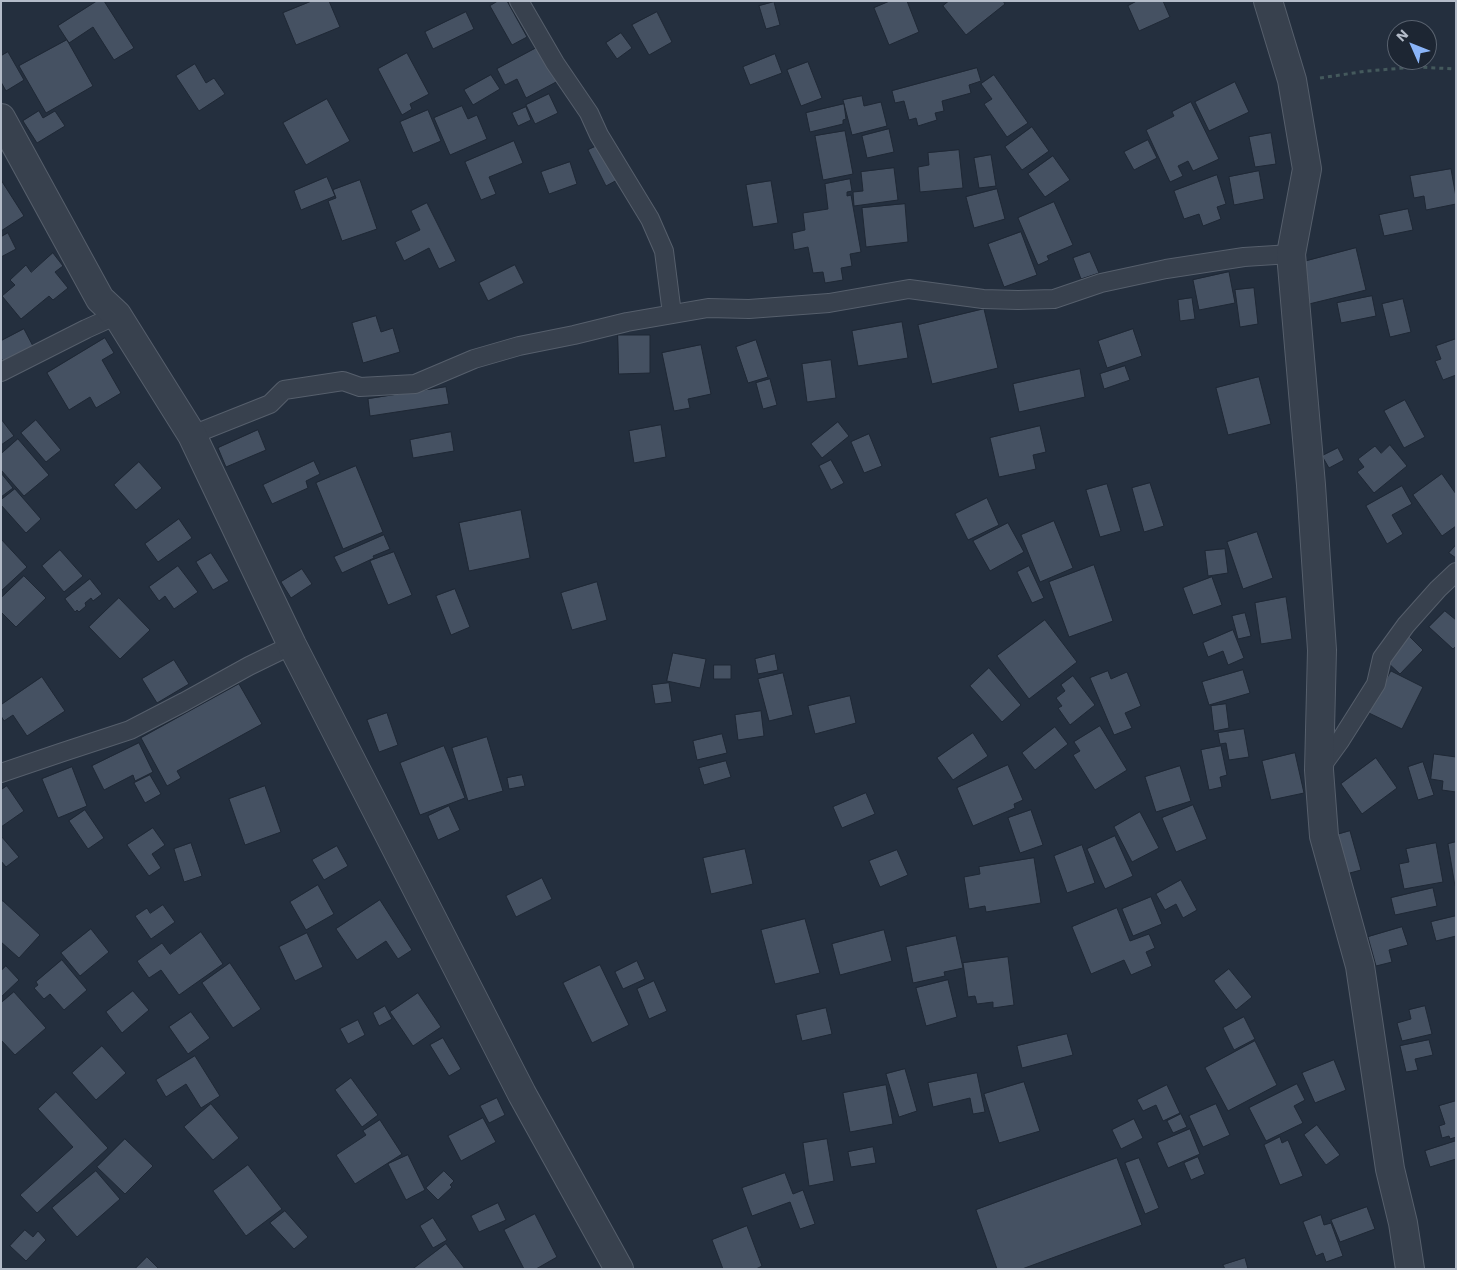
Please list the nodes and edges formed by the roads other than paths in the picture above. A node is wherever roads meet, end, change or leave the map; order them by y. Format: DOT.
graph roads {
  1 [pos="519,1"];
  2 [pos="1268,1"];
  3 [pos="1,118"];
  4 [pos="1291,254"];
  5 [pos="672,314"];
  6 [pos="117,315"];
  7 [pos="1,372"];
  8 [pos="192,435"];
  9 [pos="1456,572"];
  10 [pos="292,645"];
  11 [pos="1319,770"];
  12 [pos="1,773"];
  13 [pos="618,1269"];
  14 [pos="1410,1269"];
  1 -- 5 [label="lane"];
  2 -- 4 [label="street"];
  3 -- 6 [label="street"];
  4 -- 5 [label="lane"];
  4 -- 11 [label="street"];
  5 -- 8 [label="lane"];
  6 -- 7 [label="lane"];
  6 -- 8 [label="street"];
  8 -- 10 [label="street"];
  9 -- 11 [label="lane"];
  10 -- 12 [label="lane"];
  10 -- 13 [label="street"];
  11 -- 14 [label="street"];
}
